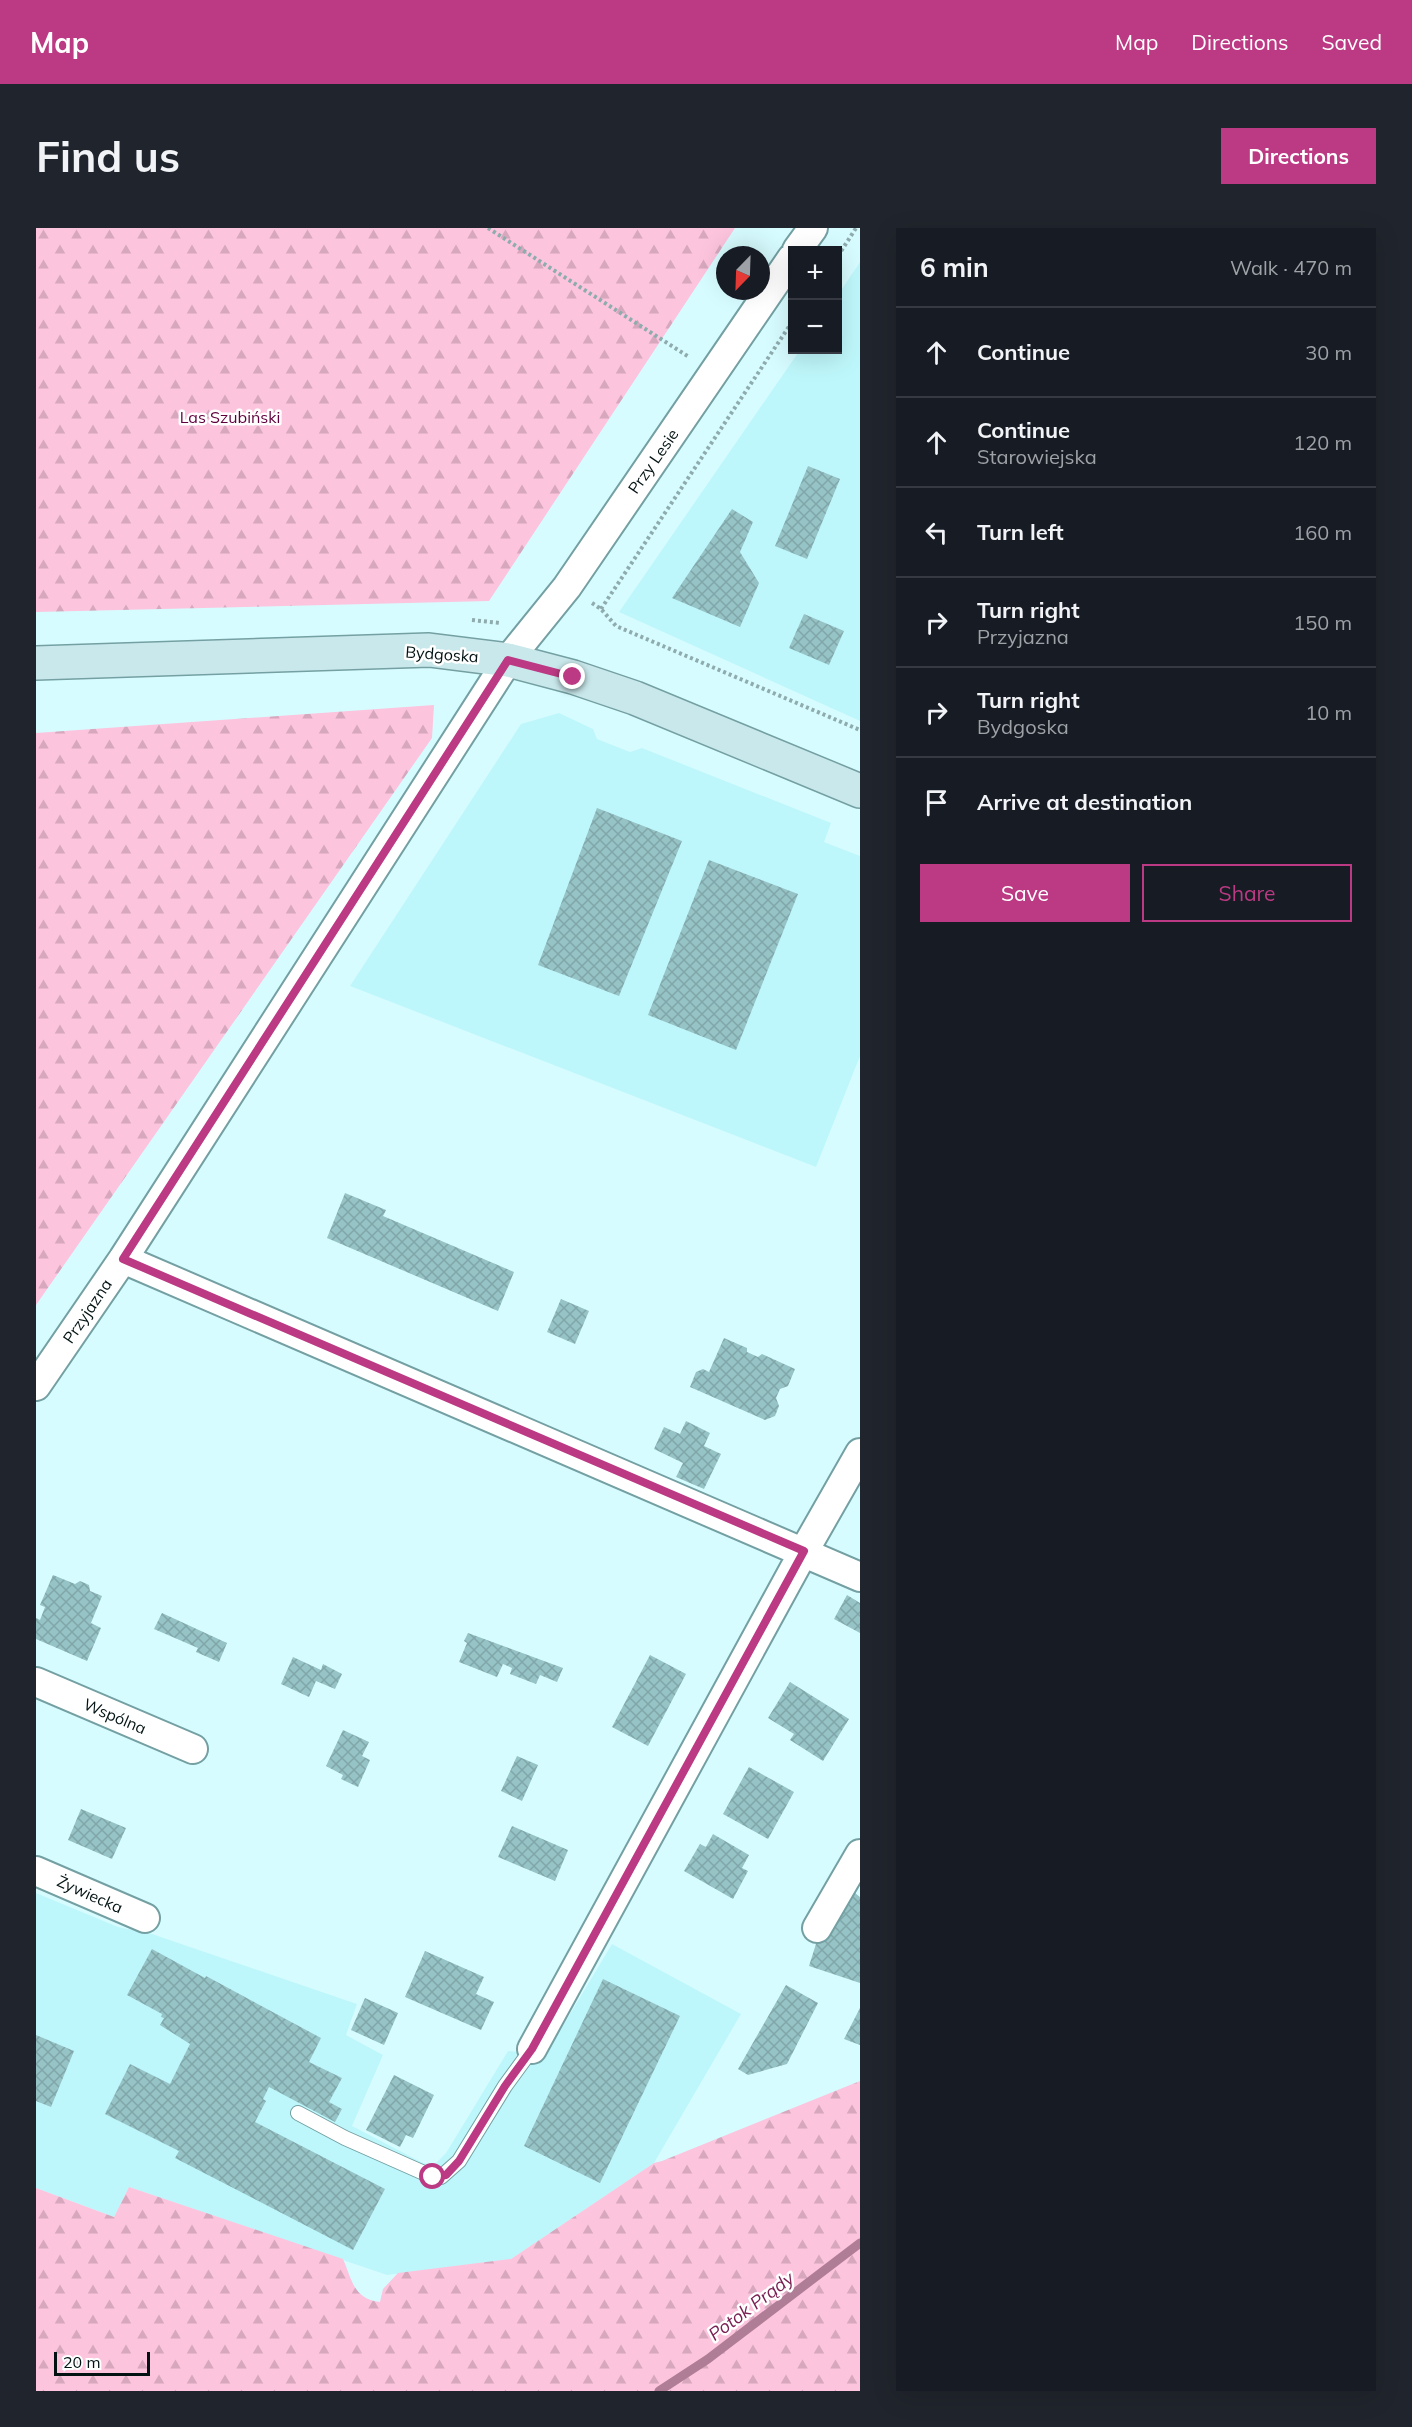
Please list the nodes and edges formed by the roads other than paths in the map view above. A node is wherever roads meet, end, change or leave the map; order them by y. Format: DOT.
graph roads {
  1 [pos="813,228"];
  2 [pos="800,246"];
  3 [pos="788,264"];
  4 [pos="508,660"];
  5 [pos="36,663"];
  6 [pos="860,791"];
  7 [pos="123,1259"];
  8 [pos="36,1386"];
  9 [pos="860,1453"];
  10 [pos="804,1551"];
  11 [pos="860,1577"];
  12 [pos="36,1682"];
  13 [pos="194,1749"];
  14 [pos="860,1854"];
  15 [pos="36,1871"];
  16 [pos="145,1918"];
  17 [pos="817,1928"];
  18 [pos="532,2049"];
  19 [pos="298,2113"];
  1 -- 2 [label="street"];
  3 -- 4 [label="street, Przy Lesie"];
  4 -- 5 [label="main road, Bydgoska"];
  4 -- 6 [label="main road, Bydgoska"];
  4 -- 7 [label="street, Przyjazna"];
  7 -- 8 [label="street, Przyjazna"];
  7 -- 10 [label="street"];
  9 -- 10 [label="street"];
  10 -- 11 [label="street"];
  10 -- 18 [label="street"];
  12 -- 13 [label="street, Wspólna"];
  14 -- 17 [label="street"];
  15 -- 16 [label="street, Żywiecka"];
  18 -- 19 [label="lane"];
}
